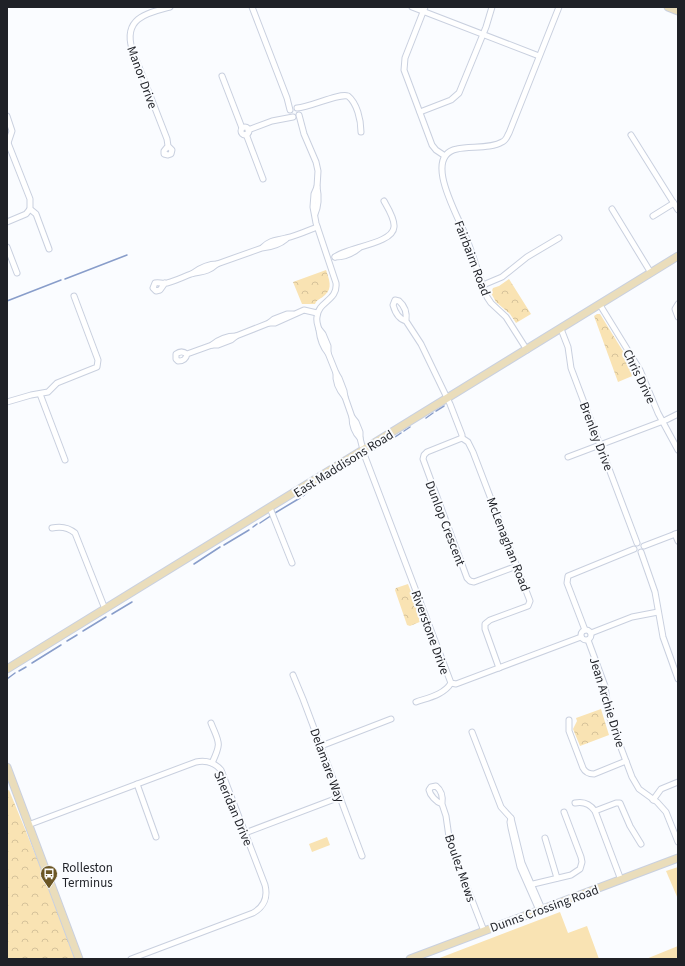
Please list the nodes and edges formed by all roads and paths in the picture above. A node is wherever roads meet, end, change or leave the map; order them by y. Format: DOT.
graph roads {
  1 [pos="170,7"];
  2 [pos="252,7"];
  3 [pos="412,7"];
  4 [pos="492,7"];
  5 [pos="559,7"];
  6 [pos="668,7"];
  7 [pos="424,9"];
  8 [pos="678,11"];
  9 [pos="483,34"];
  10 [pos="539,56"];
  11 [pos="222,76"];
  12 [pos="287,98"];
  13 [pos="316,104"];
  14 [pos="296,108"];
  15 [pos="290,111"];
  16 [pos="420,112"];
  17 [pos="7,116"];
  18 [pos="296,116"];
  19 [pos="272,121"];
  20 [pos="247,132"];
  21 [pos="361,132"];
  22 [pos="631,135"];
  23 [pos="8,143"];
  24 [pos="168,146"];
  25 [pos="445,156"];
  26 [pos="263,180"];
  27 [pos="384,201"];
  28 [pos="674,203"];
  29 [pos="30,209"];
  30 [pos="612,209"];
  31 [pos="678,210"];
  32 [pos="653,216"];
  33 [pos="7,222"];
  34 [pos="317,227"];
  35 [pos="558,238"];
  36 [pos="7,247"];
  37 [pos="49,249"];
  38 [pos="678,256"];
  39 [pos="328,260"];
  40 [pos="17,273"];
  41 [pos="651,273"];
  42 [pos="166,283"];
  43 [pos="483,285"];
  44 [pos="74,296"];
  45 [pos="678,304"];
  46 [pos="600,305"];
  47 [pos="317,313"];
  48 [pos="678,317"];
  49 [pos="406,321"];
  50 [pos="561,329"];
  51 [pos="527,350"];
  52 [pos="187,354"];
  53 [pos="40,394"];
  54 [pos="447,398"];
  55 [pos="7,402"];
  56 [pos="678,414"];
  57 [pos="662,422"];
  58 [pos="462,438"];
  59 [pos="600,445"];
  60 [pos="363,450"];
  61 [pos="678,450"];
  62 [pos="568,457"];
  63 [pos="64,460"];
  64 [pos="270,508"];
  65 [pos="52,528"];
  66 [pos="677,533"];
  67 [pos="678,541"];
  68 [pos="637,543"];
  69 [pos="644,546"];
  70 [pos="634,549"];
  71 [pos="641,552"];
  72 [pos="292,563"];
  73 [pos="517,566"];
  74 [pos="105,609"];
  75 [pos="658,612"];
  76 [pos="585,630"];
  77 [pos="591,633"];
  78 [pos="581,636"];
  79 [pos="588,640"];
  80 [pos="499,668"];
  81 [pos="7,669"];
  82 [pos="293,675"];
  83 [pos="678,679"];
  84 [pos="450,683"];
  85 [pos="416,702"];
  86 [pos="391,719"];
  87 [pos="569,720"];
  88 [pos="211,723"];
  89 [pos="472,732"];
  90 [pos="321,746"];
  91 [pos="626,761"];
  92 [pos="212,763"];
  93 [pos="7,767"];
  94 [pos="678,782"];
  95 [pos="137,784"];
  96 [pos="340,797"];
  97 [pos="654,800"];
  98 [pos="575,803"];
  99 [pos="442,804"];
  100 [pos="595,811"];
  101 [pos="564,812"];
  102 [pos="28,824"];
  103 [pos="245,833"];
  104 [pos="156,837"];
  105 [pos="544,838"];
  106 [pos="678,842"];
  107 [pos="641,844"];
  108 [pos="362,856"];
  109 [pos="678,858"];
  110 [pos="557,878"];
  111 [pos="621,880"];
  112 [pos="530,884"];
  113 [pos="540,910"];
  114 [pos="484,931"];
  115 [pos="79,959"];
  116 [pos="131,959"];
  117 [pos="410,959"];
  1 -- 24 [label="street, Manor Drive"];
  2 -- 12 [label="street"];
  3 -- 7 [label="street"];
  4 -- 9 [label="street"];
  5 -- 10 [label="street"];
  6 -- 8 [label="street"];
  7 -- 9 [label="street"];
  7 -- 16 [label="street"];
  9 -- 10 [label="street"];
  9 -- 16 [label="street"];
  10 -- 25 [label="street"];
  11 -- 20 [label="street"];
  12 -- 14 [label="street"];
  12 -- 15 [label="street"];
  13 -- 14 [label="street"];
  13 -- 18 [label="street"];
  13 -- 21 [label="street"];
  14 -- 15 [label="street"];
  14 -- 18 [label="street"];
  15 -- 18 [label="street"];
  15 -- 19 [label="street"];
  16 -- 25 [label="street"];
  17 -- 23 [label="street"];
  18 -- 19 [label="street"];
  18 -- 34 [label="street"];
  19 -- 20 [label="street"];
  20 -- 26 [label="street"];
  22 -- 28 [label="street"];
  23 -- 29 [label="street"];
  25 -- 43 [label="street, Fairbairn Road"];
  27 -- 39 [label="street"];
  28 -- 31 [label="street"];
  28 -- 32 [label="street"];
  29 -- 33 [label="street"];
  29 -- 37 [label="street"];
  30 -- 41 [label="street"];
  34 -- 39 [label="street"];
  34 -- 42 [label="street"];
  35 -- 43 [label="street"];
  36 -- 40 [label="street"];
  38 -- 41 [label="street, East Maddisons Road"];
  39 -- 47 [label="street"];
  41 -- 46 [label="street, East Maddisons Road"];
  43 -- 51 [label="street, Fairbairn Road"];
  44 -- 53 [label="street"];
  45 -- 48 [label="street"];
  46 -- 50 [label="street, East Maddisons Road"];
  46 -- 57 [label="street, Chris Drive"];
  47 -- 52 [label="street"];
  47 -- 60 [label="street, Riverstone Drive"];
  49 -- 54 [label="street, McLenaghan Road"];
  50 -- 51 [label="street, East Maddisons Road"];
  50 -- 59 [label="street, Brenley Drive"];
  51 -- 54 [label="street, East Maddisons Road"];
  53 -- 55 [label="street"];
  53 -- 63 [label="street"];
  54 -- 58 [label="street, McLenaghan Road"];
  54 -- 60 [label="street, East Maddisons Road"];
  56 -- 57 [label="street"];
  57 -- 59 [label="street"];
  57 -- 61 [label="street, Chris Drive"];
  58 -- 73 [label="street, McLenaghan Road"];
  58 -- 73 [label="street, Dunlop Crescent"];
  59 -- 62 [label="street"];
  59 -- 68 [label="street, Brenley Drive"];
  60 -- 64 [label="street, East Maddisons Road"];
  60 -- 84 [label="street, Riverstone Drive"];
  64 -- 72 [label="street"];
  64 -- 74 [label="street, East Maddisons Road"];
  65 -- 74 [label="street"];
  66 -- 67 [label="street"];
  66 -- 69 [label="street"];
  68 -- 69 [label="street"];
  68 -- 70 [label="street"];
  69 -- 71 [label="street"];
  70 -- 71 [label="street"];
  70 -- 76 [label="street"];
  71 -- 75 [label="street"];
  73 -- 80 [label="street, McLenaghan Road"];
  74 -- 81 [label="street, East Maddisons Road"];
  75 -- 77 [label="street"];
  75 -- 83 [label="street"];
  76 -- 77 [label="street"];
  76 -- 78 [label="street"];
  77 -- 79 [label="street"];
  78 -- 79 [label="street"];
  78 -- 80 [label="street, Riverstone Drive"];
  79 -- 91 [label="street, Jean Archie Drive"];
  80 -- 84 [label="street, Riverstone Drive"];
  82 -- 90 [label="street, Delamare Way"];
  84 -- 85 [label="street"];
  86 -- 90 [label="street"];
  87 -- 91 [label="street"];
  88 -- 92 [label="street"];
  89 -- 112 [label="street"];
  90 -- 96 [label="street, Delamare Way"];
  91 -- 97 [label="street, Jean Archie Drive"];
  92 -- 95 [label="street, Sheridan Drive"];
  92 -- 103 [label="street, Sheridan Drive"];
  93 -- 102 [label="street"];
  94 -- 97 [label="street"];
  95 -- 102 [label="street, Sheridan Drive"];
  95 -- 104 [label="street"];
  96 -- 103 [label="street"];
  96 -- 108 [label="street, Delamare Way"];
  97 -- 106 [label="street, Jean Archie Drive"];
  98 -- 100 [label="street"];
  99 -- 114 [label="street, Boulez Mews"];
  100 -- 107 [label="street"];
  100 -- 111 [label="street"];
  101 -- 110 [label="street"];
  102 -- 115 [label="street"];
  103 -- 116 [label="street, Sheridan Drive"];
  105 -- 110 [label="street"];
  109 -- 111 [label="street, Dunns Crossing Road"];
  110 -- 112 [label="street"];
  111 -- 113 [label="street, Dunns Crossing Road"];
  112 -- 113 [label="street"];
  113 -- 114 [label="street, Dunns Crossing Road"];
  114 -- 117 [label="street, Dunns Crossing Road"];
}
